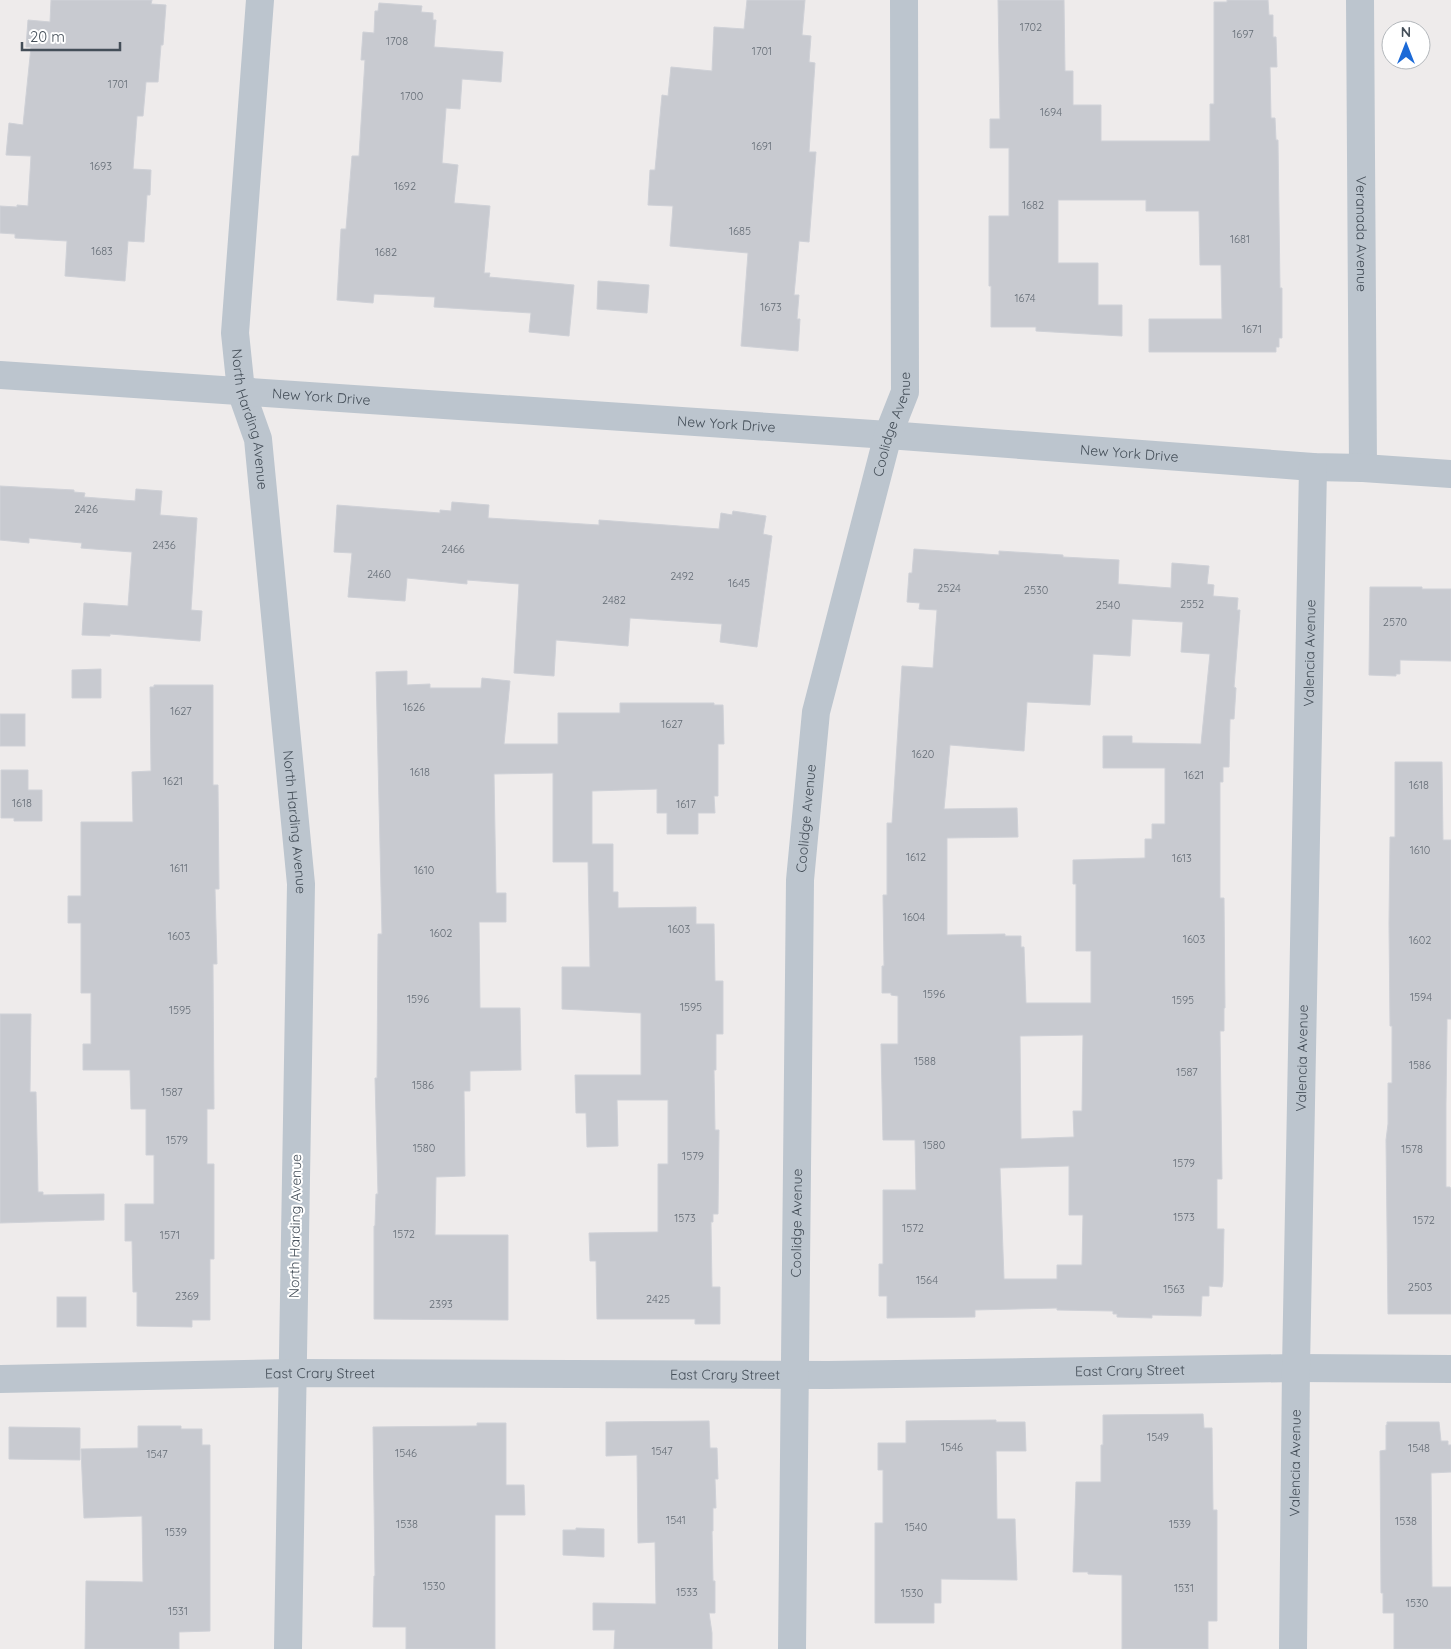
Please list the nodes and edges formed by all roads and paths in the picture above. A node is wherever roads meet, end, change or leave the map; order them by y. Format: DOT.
graph roads {
  1 [pos="260,0"];
  2 [pos="904,0"];
  3 [pos="1360,0"];
  4 [pos="0,375"];
  5 [pos="241,391"];
  6 [pos="888,435"];
  7 [pos="1312,467"];
  8 [pos="1363,468"];
  9 [pos="1451,474"];
  10 [pos="1296,1368"];
  11 [pos="1451,1369"];
  12 [pos="292,1373"];
  13 [pos="795,1375"];
  14 [pos="0,1378"];
  15 [pos="288,1649"];
  16 [pos="792,1649"];
  17 [pos="1293,1649"];
  1 -- 5 [label="street, North Harding Avenue"];
  2 -- 6 [label="street, Coolidge Avenue"];
  3 -- 8 [label="street, Veranada Avenue"];
  4 -- 5 [label="street, New York Drive"];
  5 -- 6 [label="street, New York Drive"];
  5 -- 12 [label="street, North Harding Avenue"];
  6 -- 7 [label="street, New York Drive"];
  6 -- 13 [label="street, Coolidge Avenue"];
  7 -- 8 [label="street, New York Drive"];
  7 -- 10 [label="street, Valencia Avenue"];
  8 -- 9 [label="street, New York Drive"];
  10 -- 11 [label="street, East Crary Street"];
  10 -- 13 [label="street, East Crary Street"];
  10 -- 17 [label="street, Valencia Avenue"];
  12 -- 13 [label="street, East Crary Street"];
  12 -- 14 [label="street, East Crary Street"];
  12 -- 15 [label="street, North Harding Avenue"];
  13 -- 16 [label="street, Coolidge Avenue"];
}
